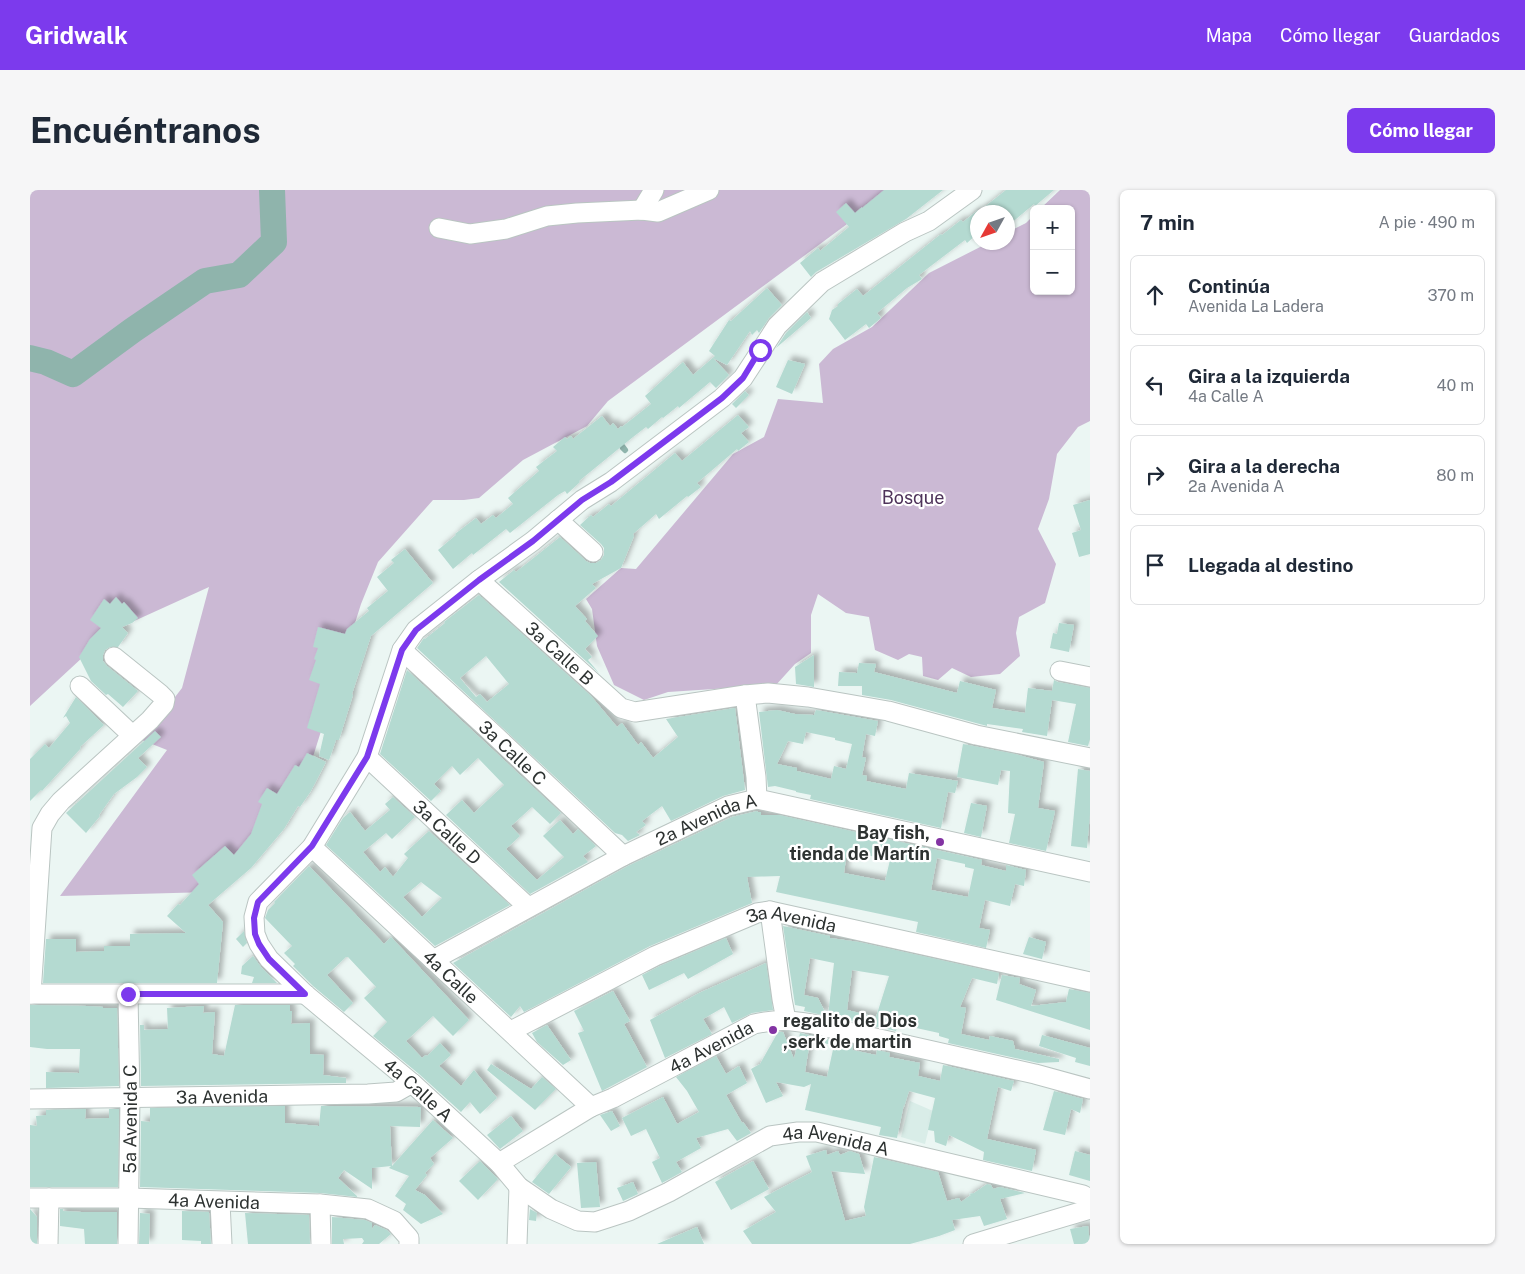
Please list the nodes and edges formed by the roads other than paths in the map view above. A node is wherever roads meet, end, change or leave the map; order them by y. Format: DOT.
graph roads {
  1 [pos="654,190"];
  2 [pos="709,190"];
  3 [pos="972,190"];
  4 [pos="642,210"];
  5 [pos="439,228"];
  6 [pos="558,520"];
  7 [pos="593,552"];
  8 [pos="479,580"];
  9 [pos="402,650"];
  10 [pos="114,658"];
  11 [pos="1060,671"];
  12 [pos="1090,676"];
  13 [pos="80,686"];
  14 [pos="745,695"];
  15 [pos="132,735"];
  16 [pos="367,757"];
  17 [pos="1090,758"];
  18 [pos="757,799"];
  19 [pos="312,846"];
  20 [pos="623,856"];
  21 [pos="1090,872"];
  22 [pos="528,907"];
  23 [pos="770,911"];
  24 [pos="433,960"];
  25 [pos="1090,982"];
  26 [pos="30,994"];
  27 [pos="128,994"];
  28 [pos="305,994"];
  29 [pos="786,1020"];
  30 [pos="511,1032"];
  31 [pos="412,1083"];
  32 [pos="1090,1089"];
  33 [pos="30,1098"];
  34 [pos="130,1098"];
  35 [pos="591,1107"];
  36 [pos="499,1163"];
  37 [pos="519,1187"];
  38 [pos="30,1198"];
  39 [pos="49,1198"];
  40 [pos="129,1198"];
  41 [pos="1090,1199"];
  42 [pos="220,1202"];
  43 [pos="320,1204"];
  44 [pos="1090,1209"];
  45 [pos="596,1222"];
  46 [pos="48,1244"];
  47 [pos="128,1244"];
  48 [pos="222,1244"];
  49 [pos="322,1244"];
  50 [pos="409,1244"];
  51 [pos="517,1244"];
  52 [pos="973,1244"];
  1 -- 4 [label="street"];
  2 -- 4 [label="street"];
  3 -- 6 [label="street"];
  4 -- 5 [label="street"];
  6 -- 7 [label="street"];
  6 -- 8 [label="street"];
  8 -- 9 [label="street"];
  8 -- 14 [label="street, 3a Calle B"];
  9 -- 16 [label="street"];
  9 -- 20 [label="street, 3a Calle C"];
  10 -- 15 [label="street"];
  11 -- 12 [label="street"];
  13 -- 15 [label="street"];
  14 -- 17 [label="street"];
  14 -- 18 [label="street"];
  15 -- 26 [label="street"];
  16 -- 19 [label="street"];
  16 -- 22 [label="street, 3a Calle D"];
  18 -- 20 [label="street, 2a Avenida A"];
  18 -- 21 [label="street, 2a Avenida A"];
  19 -- 24 [label="street, 4a Calle"];
  19 -- 28 [label="street, 4a Calle A"];
  20 -- 22 [label="street, 2a Avenida A"];
  22 -- 24 [label="street, 2a Avenida A"];
  23 -- 25 [label="street, 3a Avenida"];
  23 -- 29 [label="street"];
  23 -- 30 [label="street, 3a Avenida"];
  24 -- 30 [label="street, 4a Calle"];
  26 -- 27 [label="street"];
  27 -- 28 [label="street"];
  27 -- 34 [label="street, 5a Avenida C"];
  28 -- 31 [label="street, 4a Calle A"];
  29 -- 32 [label="street, 4a Avenida"];
  29 -- 35 [label="street, 4a Avenida"];
  30 -- 35 [label="street, 4a Calle"];
  31 -- 34 [label="street, 3a Avenida"];
  31 -- 36 [label="street, 4a Calle A"];
  33 -- 34 [label="street, 3a Avenida"];
  34 -- 40 [label="street, 5a Avenida C"];
  35 -- 36 [label="street, 4a Avenida"];
  36 -- 37 [label="street, 4a Calle A"];
  37 -- 45 [label="street, 4a Calle A"];
  37 -- 51 [label="street"];
  38 -- 39 [label="street, 4a Avenida"];
  39 -- 40 [label="street, 4a Avenida"];
  39 -- 46 [label="street"];
  40 -- 42 [label="street, 4a Avenida"];
  40 -- 47 [label="street, 5a Avenida C"];
  41 -- 45 [label="street, 4a Avenida A"];
  42 -- 43 [label="street, 4a Avenida"];
  42 -- 48 [label="street"];
  43 -- 49 [label="street"];
  43 -- 50 [label="street, 4a Avenida"];
  44 -- 52 [label="street"];
}
